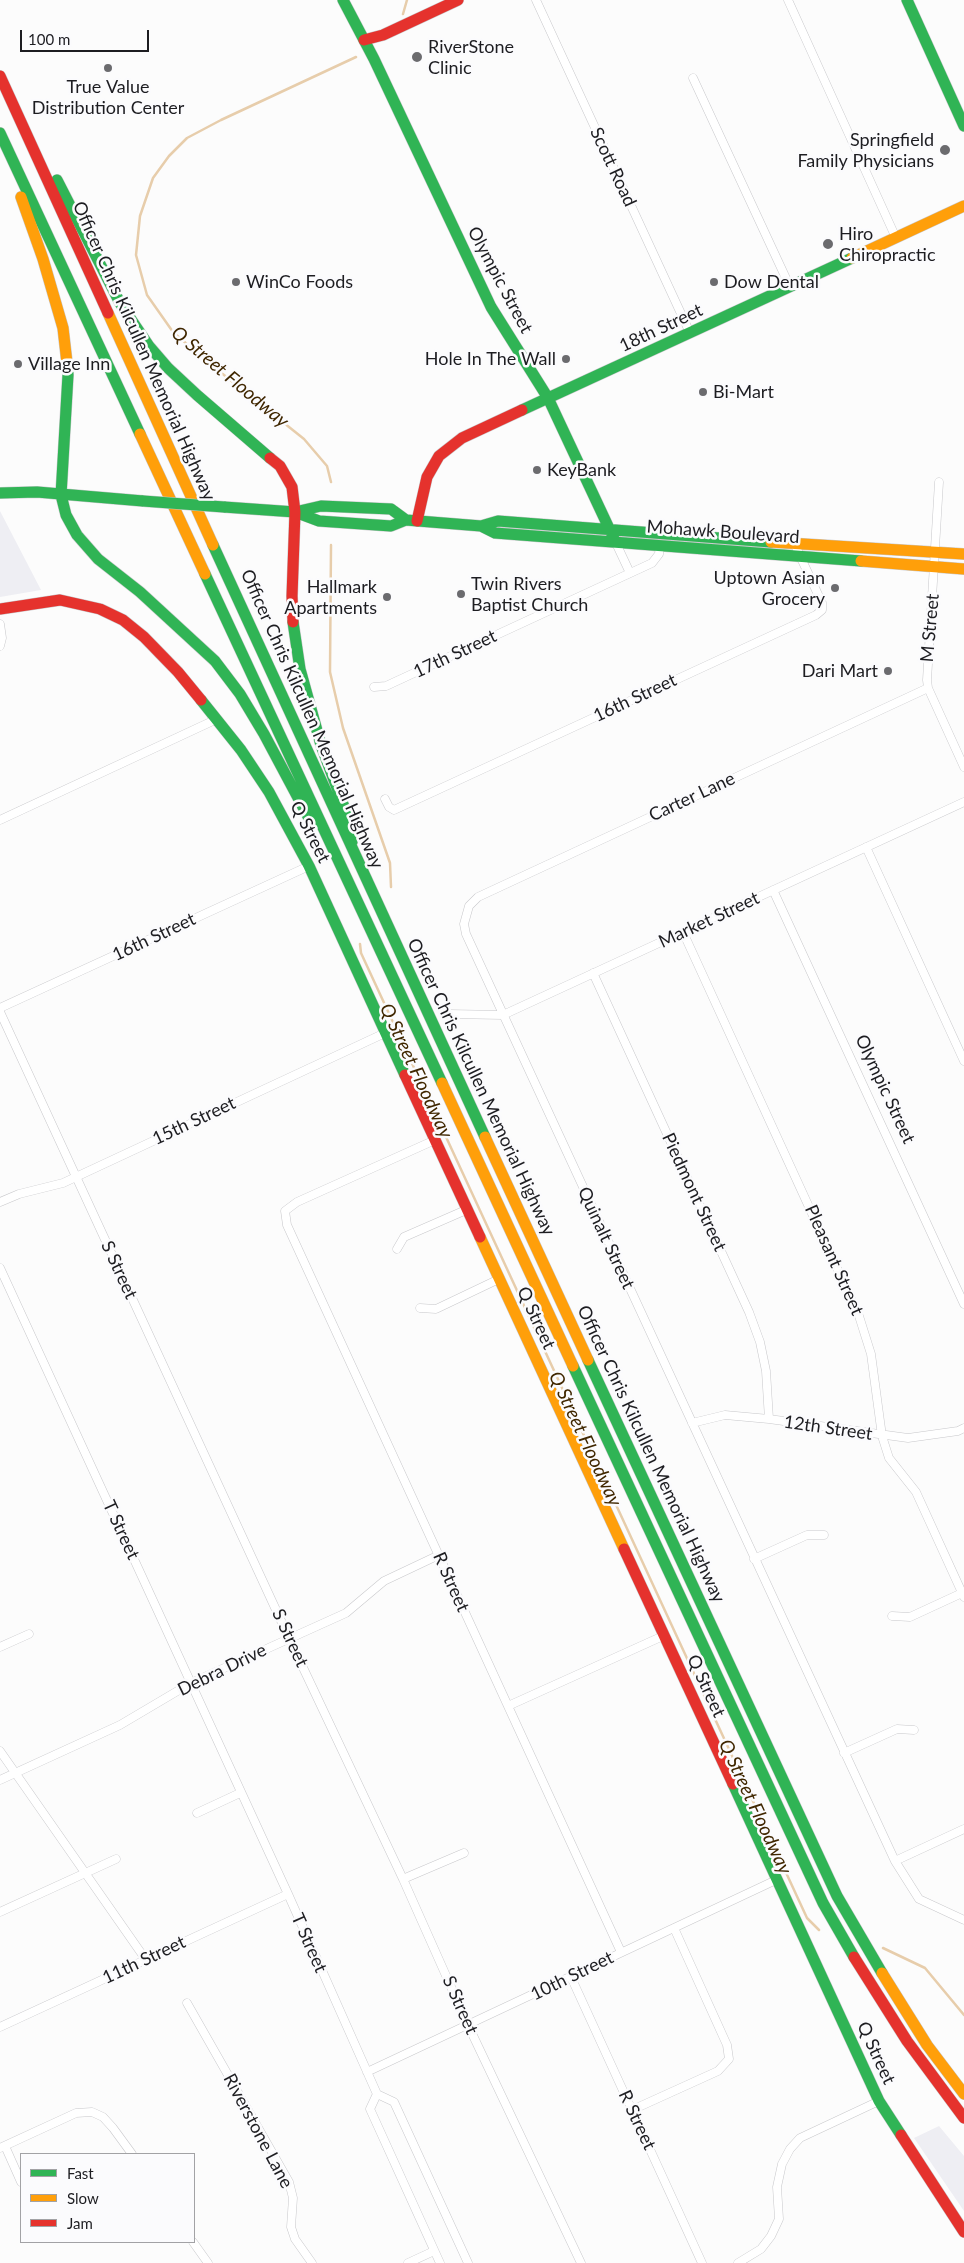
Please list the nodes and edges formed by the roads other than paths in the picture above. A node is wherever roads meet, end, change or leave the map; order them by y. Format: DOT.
graph roads {
  1 [pos="343,0"];
  2 [pos="458,0"];
  3 [pos="536,0"];
  4 [pos="788,0"];
  5 [pos="908,0"];
  6 [pos="364,40"];
  7 [pos="0,71"];
  8 [pos="0,76"];
  9 [pos="692,78"];
  10 [pos="964,126"];
  11 [pos="0,133"];
  12 [pos="0,140"];
  13 [pos="964,206"];
  14 [pos="896,238"];
  15 [pos="790,287"];
  16 [pos="690,334"];
  17 [pos="548,398"];
  18 [pos="938,482"];
  19 [pos="0,493"];
  20 [pos="61,494"];
  21 [pos="295,512"];
  22 [pos="411,521"];
  23 [pos="481,526"];
  24 [pos="609,529"];
  25 [pos="615,541"];
  26 [pos="794,543"];
  27 [pos="660,545"];
  28 [pos="935,552"];
  29 [pos="964,554"];
  30 [pos="800,555"];
  31 [pos="935,566"];
  32 [pos="964,569"];
  33 [pos="630,574"];
  34 [pos="0,609"];
  35 [pos="0,624"];
  36 [pos="0,646"];
  37 [pos="374,687"];
  38 [pos="928,688"];
  39 [pos="217,718"];
  40 [pos="964,766"];
  41 [pos="385,799"];
  42 [pos="964,802"];
  43 [pos="0,820"];
  44 [pos="866,847"];
  45 [pos="334,850"];
  46 [pos="354,855"];
  47 [pos="308,866"];
  48 [pos="773,890"];
  49 [pos="465,916"];
  50 [pos="683,932"];
  51 [pos="593,973"];
  52 [pos="0,1008"];
  53 [pos="0,1012"];
  54 [pos="449,1014"];
  55 [pos="503,1015"];
  56 [pos="386,1033"];
  57 [pos="964,1061"];
  58 [pos="435,1140"];
  59 [pos="76,1177"];
  60 [pos="0,1202"];
  61 [pos="466,1210"];
  62 [pos="397,1249"];
  63 [pos="0,1268"];
  64 [pos="499,1279"];
  65 [pos="964,1304"];
  66 [pos="420,1308"];
  67 [pos="769,1419"];
  68 [pos="692,1423"];
  69 [pos="964,1428"];
  70 [pos="882,1436"];
  71 [pos="824,1536"];
  72 [pos="439,1554"];
  73 [pos="754,1559"];
  74 [pos="963,1595"];
  75 [pos="892,1616"];
  76 [pos="29,1634"];
  77 [pos="664,1636"];
  78 [pos="289,1638"];
  79 [pos="0,1648"];
  80 [pos="191,1683"];
  81 [pos="508,1706"];
  82 [pos="914,1730"];
  83 [pos="0,1751"];
  84 [pos="844,1753"];
  85 [pos="15,1773"];
  86 [pos="0,1780"];
  87 [pos="240,1792"];
  88 [pos="197,1813"];
  89 [pos="964,1829"];
  90 [pos="464,1853"];
  91 [pos="116,1859"];
  92 [pos="894,1861"];
  93 [pos="86,1873"];
  94 [pos="403,1879"];
  95 [pos="776,1880"];
  96 [pos="288,1894"];
  97 [pos="0,1912"];
  98 [pos="964,1920"];
  99 [pos="674,1928"];
  100 [pos="621,1952"];
  101 [pos="146,1960"];
  102 [pos="571,1977"];
  103 [pos="187,2003"];
  104 [pos="468,2025"];
  105 [pos="0,2027"];
  106 [pos="367,2072"];
  107 [pos="377,2094"];
  108 [pos="964,2094"];
  109 [pos="878,2100"];
  110 [pos="632,2110"];
  111 [pos="964,2118"];
  112 [pos="2,2147"];
  113 [pos="131,2153"];
  114 [pos="20,2180"];
  115 [pos="964,2232"];
  116 [pos="195,2243"];
  117 [pos="434,2251"];
  118 [pos="208,2263"];
  119 [pos="312,2263"];
  120 [pos="408,2263"];
  121 [pos="440,2263"];
  122 [pos="468,2263"];
  123 [pos="581,2263"];
  124 [pos="702,2263"];
  125 [pos="738,2263"];
  1 -- 6 [label="main road, Olympic Street"];
  2 -- 6 [label="main road"];
  3 -- 16 [label="street, Scott Road"];
  4 -- 14 [label="street"];
  5 -- 10 [label="main road"];
  6 -- 17 [label="main road, Olympic Street"];
  7 -- 21 [label="main road"];
  8 -- 46 [label="main road, Officer Chris Kilcullen Memorial Highway"];
  9 -- 15 [label="street"];
  11 -- 45 [label="main road, Officer Chris Kilcullen Memorial Highway"];
  12 -- 20 [label="main road"];
  13 -- 14 [label="main road, 18th Street"];
  14 -- 15 [label="main road, 18th Street"];
  15 -- 16 [label="main road, 18th Street"];
  16 -- 17 [label="main road, 18th Street"];
  17 -- 22 [label="main road, 18th Street"];
  17 -- 24 [label="main road, Olympic Street"];
  18 -- 28 [label="street, M Street"];
  19 -- 20 [label="main road, Mohawk Boulevard"];
  20 -- 21 [label="main road, Mohawk Boulevard, bridge"];
  20 -- 45 [label="main road"];
  21 -- 22 [label="main road, Mohawk Boulevard"];
  21 -- 22 [label="main road, Mohawk Boulevard"];
  21 -- 46 [label="main road"];
  22 -- 23 [label="main road, Mohawk Boulevard"];
  23 -- 24 [label="main road, Mohawk Boulevard"];
  23 -- 25 [label="main road, Mohawk Boulevard"];
  24 -- 25 [label="main road, Olympic Street"];
  24 -- 26 [label="main road, Mohawk Boulevard"];
  25 -- 27 [label="main road, Mohawk Boulevard"];
  25 -- 33 [label="street, Olympic Street"];
  26 -- 28 [label="main road, Mohawk Boulevard"];
  26 -- 30 [label="street, 16th Street"];
  27 -- 30 [label="main road, Mohawk Boulevard"];
  27 -- 33 [label="street, 17th Street"];
  28 -- 29 [label="main road, Mohawk Boulevard"];
  28 -- 31 [label="street, M Street"];
  30 -- 31 [label="main road, Mohawk Boulevard"];
  30 -- 41 [label="street, 16th Street"];
  31 -- 32 [label="main road, Mohawk Boulevard"];
  31 -- 38 [label="street, M Street"];
  33 -- 37 [label="street, 17th Street"];
  34 -- 39 [label="main road, Q Street"];
  35 -- 36 [label="street"];
  38 -- 40 [label="street, M Street"];
  38 -- 49 [label="street, Carter Lane"];
  39 -- 43 [label="street"];
  39 -- 47 [label="main road, Q Street"];
  42 -- 44 [label="street, Market Street"];
  44 -- 48 [label="street, Market Street"];
  44 -- 57 [label="street"];
  45 -- 111 [label="main road, Officer Chris Kilcullen Memorial Highway"];
  46 -- 108 [label="main road, Officer Chris Kilcullen Memorial Highway"];
  47 -- 52 [label="street, 16th Street"];
  47 -- 56 [label="main road, Q Street"];
  48 -- 50 [label="street, Market Street"];
  48 -- 65 [label="street, Olympic Street"];
  49 -- 55 [label="street, Quinalt Street"];
  50 -- 51 [label="street, Market Street"];
  50 -- 70 [label="street, Pleasant Street"];
  51 -- 55 [label="street, Market Street"];
  51 -- 67 [label="street, Piedmont Street"];
  53 -- 59 [label="street, S Street"];
  54 -- 55 [label="street, Market Street"];
  55 -- 68 [label="street, Quinalt Street"];
  56 -- 58 [label="main road, Q Street"];
  56 -- 59 [label="street, 15th Street"];
  58 -- 61 [label="main road, Q Street"];
  58 -- 72 [label="street, R Street"];
  59 -- 60 [label="street, 15th Street"];
  59 -- 78 [label="street, S Street"];
  61 -- 62 [label="street"];
  61 -- 64 [label="main road, Q Street"];
  63 -- 80 [label="street, T Street"];
  64 -- 66 [label="street, Q Street"];
  64 -- 77 [label="main road, Q Street"];
  67 -- 68 [label="street, 12th Street"];
  67 -- 70 [label="street, 12th Street"];
  68 -- 73 [label="street, Quinalt Street"];
  69 -- 70 [label="street, 12th Street"];
  70 -- 74 [label="street, Pleasant Street"];
  71 -- 73 [label="street"];
  72 -- 78 [label="street, Debra Drive"];
  72 -- 81 [label="street, R Street"];
  73 -- 84 [label="street, Quinalt Street"];
  74 -- 75 [label="street, Pleasant Street"];
  76 -- 79 [label="street"];
  77 -- 81 [label="street"];
  77 -- 95 [label="main road, Q Street"];
  78 -- 80 [label="street, Debra Drive"];
  78 -- 94 [label="street, S Street"];
  80 -- 85 [label="street, Debra Drive"];
  80 -- 87 [label="street, T Street"];
  81 -- 100 [label="street, R Street"];
  82 -- 84 [label="street"];
  83 -- 85 [label="street"];
  84 -- 92 [label="street, Quinalt Street"];
  85 -- 86 [label="street, Debra Drive"];
  85 -- 93 [label="street"];
  87 -- 88 [label="street"];
  87 -- 96 [label="street, T Street"];
  89 -- 92 [label="street"];
  90 -- 94 [label="street"];
  91 -- 93 [label="street"];
  92 -- 98 [label="street, Quinalt Street"];
  93 -- 97 [label="street"];
  93 -- 101 [label="street"];
  94 -- 104 [label="street, S Street"];
  95 -- 99 [label="street, 10th Street"];
  95 -- 109 [label="main road, Q Street"];
  96 -- 101 [label="street, 11th Street"];
  96 -- 106 [label="street, T Street"];
  99 -- 100 [label="street, 10th Street"];
  99 -- 110 [label="street"];
  100 -- 102 [label="street, 10th Street"];
  101 -- 105 [label="street, 11th Street"];
  102 -- 104 [label="street, 10th Street"];
  102 -- 110 [label="street, R Street"];
  103 -- 119 [label="street, Riverstone Lane"];
  104 -- 106 [label="street, 10th Street"];
  104 -- 123 [label="street, S Street"];
  106 -- 107 [label="street, T Street"];
  107 -- 117 [label="street"];
  107 -- 122 [label="street"];
  109 -- 115 [label="main road, Q Street"];
  109 -- 125 [label="street"];
  110 -- 124 [label="street, R Street"];
  112 -- 113 [label="street"];
  112 -- 114 [label="street"];
  116 -- 118 [label="street"];
  117 -- 120 [label="street"];
  117 -- 121 [label="street"];
}
